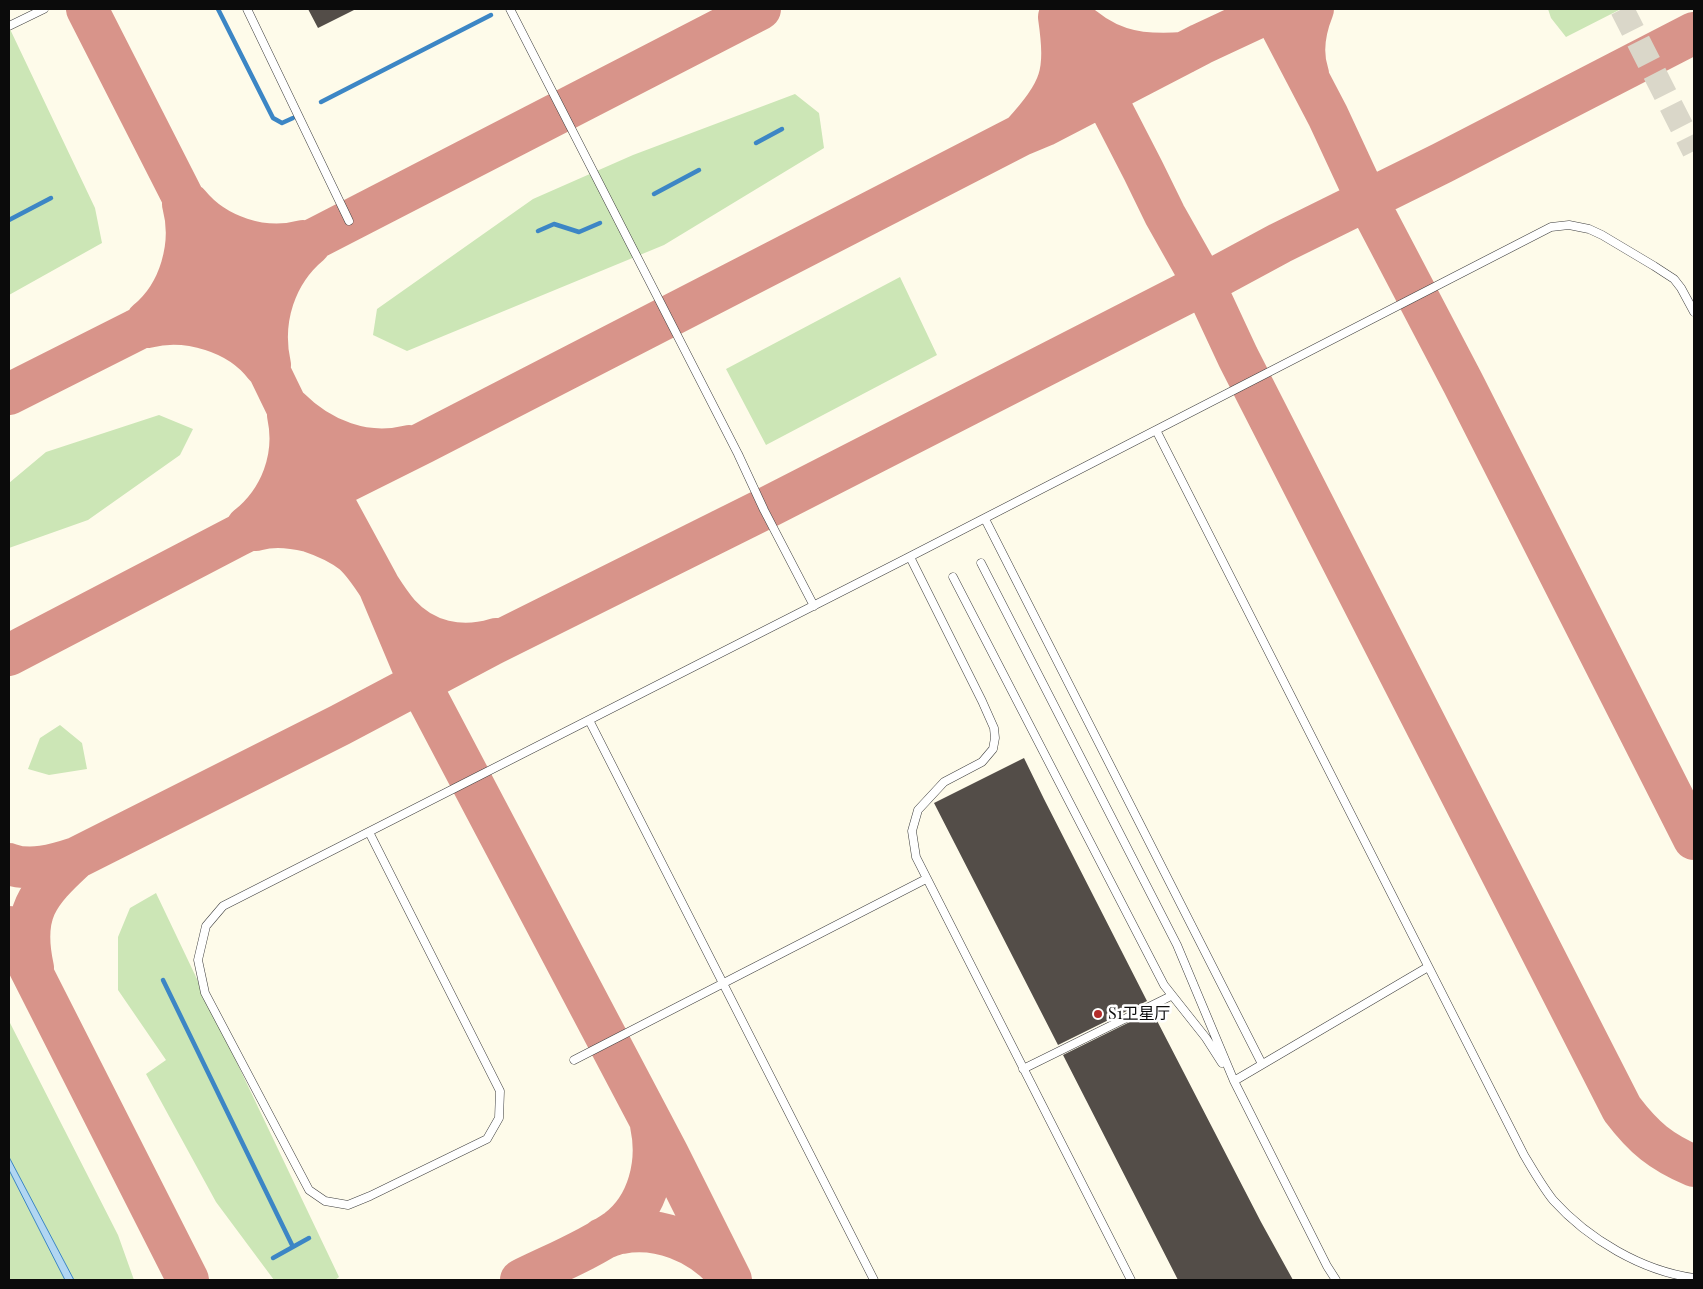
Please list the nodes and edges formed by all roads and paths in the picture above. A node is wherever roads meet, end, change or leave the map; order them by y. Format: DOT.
graph roads {
  1 [pos="44,9"];
  2 [pos="247,9"];
  3 [pos="510,9"];
  4 [pos="9,26"];
  5 [pos="349,221"];
  6 [pos="1694,309"];
  7 [pos="1157,432"];
  8 [pos="985,519"];
  9 [pos="910,557"];
  10 [pos="981,563"];
  11 [pos="953,577"];
  12 [pos="814,606"];
  13 [pos="589,720"];
  14 [pos="369,832"];
  15 [pos="926,879"];
  16 [pos="1428,967"];
  17 [pos="724,984"];
  18 [pos="1171,996"];
  19 [pos="574,1060"];
  20 [pos="1262,1064"];
  21 [pos="1024,1069"];
  22 [pos="1234,1081"];
  23 [pos="1694,1278"];
  24 [pos="874,1280"];
  25 [pos="1131,1280"];
  26 [pos="1336,1280"];
  1 -- 4 [label="lane"];
  2 -- 5 [label="lane"];
  3 -- 12 [label="lane"];
  6 -- 7 [label="lane"];
  7 -- 8 [label="lane"];
  7 -- 16 [label="lane"];
  8 -- 9 [label="lane"];
  8 -- 20 [label="lane"];
  9 -- 12 [label="lane"];
  9 -- 15 [label="lane"];
  10 -- 22 [label="lane"];
  11 -- 18 [label="lane"];
  12 -- 13 [label="lane"];
  13 -- 14 [label="lane"];
  13 -- 17 [label="lane"];
  14 -- 14 [label="lane"];
  15 -- 17 [label="lane"];
  15 -- 21 [label="lane"];
  16 -- 20 [label="lane"];
  16 -- 23 [label="lane"];
  17 -- 19 [label="lane"];
  17 -- 24 [label="lane"];
  18 -- 21 [label="lane"];
  18 -- 22 [label="lane"];
  20 -- 22 [label="lane"];
  21 -- 25 [label="lane"];
  22 -- 26 [label="lane"];
}
